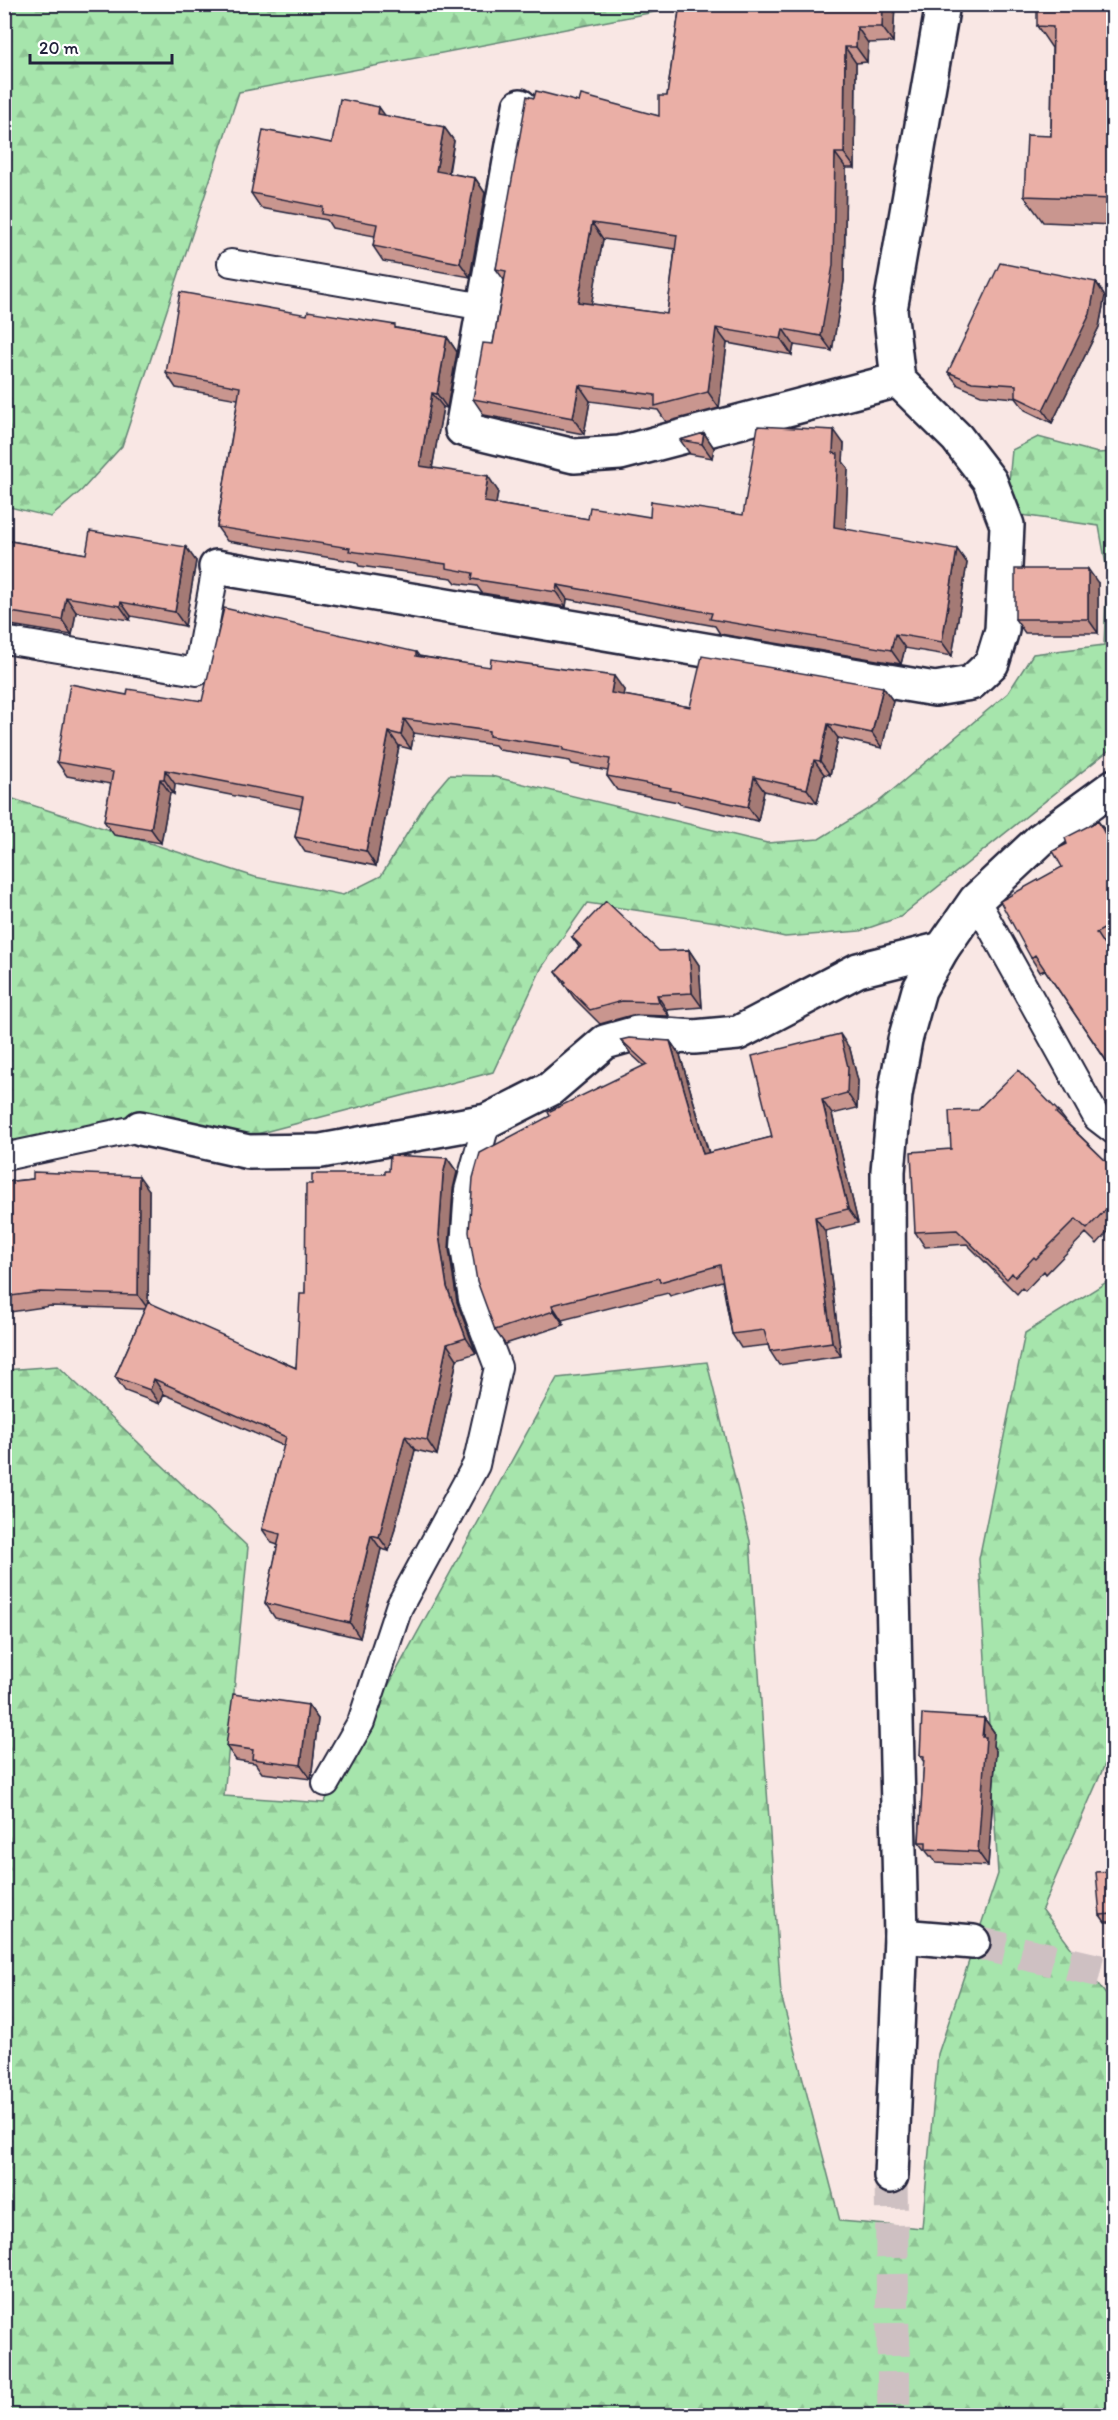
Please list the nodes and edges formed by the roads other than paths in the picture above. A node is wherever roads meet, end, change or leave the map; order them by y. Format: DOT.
graph roads {
  1 [pos="943,4"];
  2 [pos="520,106"];
  3 [pos="231,263"];
  4 [pos="484,307"];
  5 [pos="898,380"];
  6 [pos="216,567"];
  7 [pos="4,640"];
  8 [pos="1113,786"];
  9 [pos="976,900"];
  10 [pos="942,949"];
  11 [pos="487,1121"];
  12 [pos="140,1128"];
  13 [pos="1113,1131"];
  14 [pos="4,1157"];
  15 [pos="326,1783"];
  16 [pos="901,1936"];
  17 [pos="973,1942"];
  18 [pos="891,2176"];
  1 -- 5 [label="street"];
  2 -- 4 [label="street"];
  3 -- 4 [label="lane"];
  4 -- 5 [label="street"];
  5 -- 6 [label="street"];
  6 -- 7 [label="lane"];
  8 -- 9 [label="street"];
  9 -- 10 [label="street"];
  9 -- 13 [label="lane"];
  10 -- 11 [label="street"];
  10 -- 16 [label="street"];
  11 -- 12 [label="street"];
  11 -- 15 [label="lane"];
  12 -- 14 [label="lane"];
  16 -- 17 [label="street"];
  16 -- 18 [label="street"];
}
